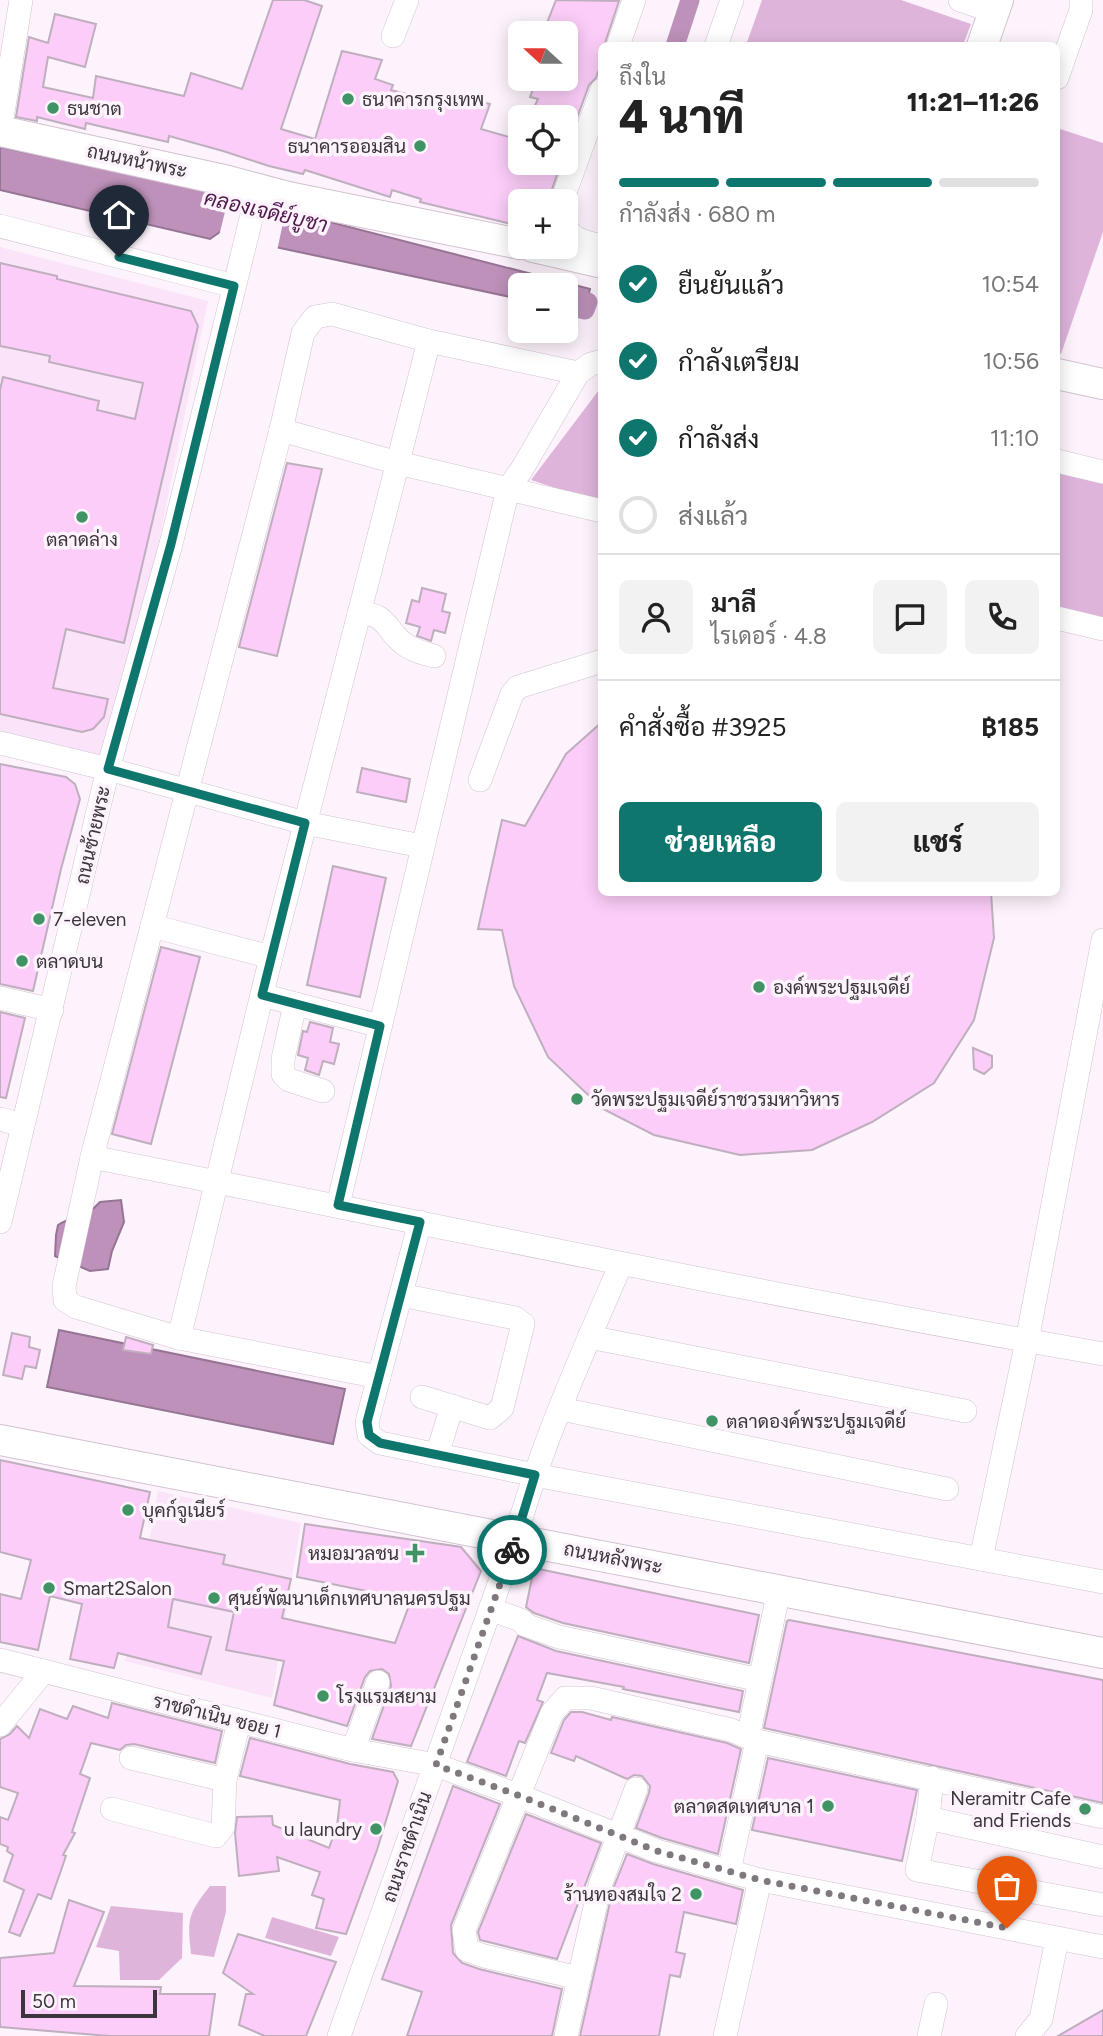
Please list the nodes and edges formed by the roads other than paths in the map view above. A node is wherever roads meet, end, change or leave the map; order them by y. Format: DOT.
graph roads {
  1 [pos="21,0"];
  2 [pos="407,0"];
  3 [pos="634,0"];
  4 [pos="732,0"];
  5 [pos="960,0"];
  6 [pos="1081,0"];
  7 [pos="996,6"];
  8 [pos="393,36"];
  9 [pos="619,42"];
  10 [pos="717,42"];
  11 [pos="983,42"];
  12 [pos="1060,70"];
  13 [pos="598,101"];
  14 [pos="0,131"];
  15 [pos="228,181"];
  16 [pos="566,189"];
  17 [pos="288,197"];
  18 [pos="254,207"];
  19 [pos="0,226"];
  20 [pos="578,240"];
  21 [pos="508,241"];
  22 [pos="598,245"];
  23 [pos="578,257"];
  24 [pos="598,262"];
  25 [pos="236,279"];
  26 [pos="429,341"];
  27 [pos="598,362"];
  28 [pos="578,373"];
  29 [pos="1060,375"];
  30 [pos="1103,384"];
  31 [pos="281,430"];
  32 [pos="1060,462"];
  33 [pos="398,463"];
  34 [pos="1103,472"];
  35 [pos="508,489"];
  36 [pos="598,510"];
  37 [pos="359,613"];
  38 [pos="1060,619"];
  39 [pos="1103,629"];
  40 [pos="434,656"];
  41 [pos="598,662"];
  42 [pos="0,743"];
  43 [pos="108,769"];
  44 [pos="480,780"];
  45 [pos="188,791"];
  46 [pos="305,823"];
  47 [pos="422,846"];
  48 [pos="152,926"];
  49 [pos="1103,940"];
  50 [pos="271,957"];
  51 [pos="1098,990"];
  52 [pos="262,995"];
  53 [pos="0,998"];
  54 [pos="295,1004"];
  55 [pos="52,1010"];
  56 [pos="380,1026"];
  57 [pos="323,1091"];
  58 [pos="0,1119"];
  59 [pos="23,1125"];
  60 [pos="92,1157"];
  61 [pos="217,1182"];
  62 [pos="338,1205"];
  63 [pos="0,1222"];
  64 [pos="420,1222"];
  65 [pos="621,1264"];
  66 [pos="401,1295"];
  67 [pos="589,1337"];
  68 [pos="179,1338"];
  69 [pos="1027,1341"];
  70 [pos="1103,1354"];
  71 [pos="379,1377"];
  72 [pos="422,1397"];
  73 [pos="452,1406"];
  74 [pos="561,1409"];
  75 [pos="965,1411"];
  76 [pos="0,1440"];
  77 [pos="438,1455"];
  78 [pos="535,1475"];
  79 [pos="947,1489"];
  80 [pos="515,1539"];
  81 [pos="981,1559"];
  82 [pos="1103,1582"];
  83 [pos="779,1590"];
  84 [pos="490,1609"];
  85 [pos="1103,1653"];
  86 [pos="0,1660"];
  87 [pos="44,1671"];
  88 [pos="760,1680"];
  89 [pos="378,1682"];
  90 [pos="239,1722"];
  91 [pos="0,1724"];
  92 [pos="752,1739"];
  93 [pos="353,1750"];
  94 [pos="131,1758"];
  95 [pos="436,1765"];
  96 [pos="932,1778"];
  97 [pos="225,1780"];
  98 [pos="636,1789"];
  99 [pos="520,1796"];
  100 [pos="113,1809"];
  101 [pos="1103,1817"];
  102 [pos="928,1818"];
  103 [pos="619,1835"];
  104 [pos="1103,1857"];
  105 [pos="917,1870"];
  106 [pos="729,1871"];
  107 [pos="760,1880"];
  108 [pos="1103,1905"];
  109 [pos="908,1908"];
  110 [pos="1057,1939"];
  111 [pos="1103,1947"];
  112 [pos="579,1978"];
  113 [pos="936,2004"];
  114 [pos="340,2036"];
  115 [pos="566,2036"];
  116 [pos="725,2036"];
  117 [pos="929,2036"];
  118 [pos="1027,2036"];
  1 -- 14 [label="street"];
  2 -- 8 [label="street"];
  3 -- 9 [label="street"];
  4 -- 10 [label="street"];
  5 -- 7 [label="street"];
  6 -- 12 [label="street"];
  7 -- 11 [label="main road"];
  13 -- 16 [label="street"];
  14 -- 15 [label="main road, ถนนหน้าพระ"];
  15 -- 17 [label="main road, ถนนหน้าพระ"];
  15 -- 18 [label="street"];
  17 -- 18 [label="street"];
  17 -- 21 [label="main road, ถนนหน้าพระ"];
  18 -- 25 [label="street, ถนนซ้ายพระ"];
  19 -- 25 [label="street"];
  20 -- 22 [label="street"];
  23 -- 24 [label="main road, ถนนหน้าพระ"];
  25 -- 43 [label="street, ถนนซ้ายพระ"];
  26 -- 28 [label="street"];
  26 -- 31 [label="street"];
  26 -- 33 [label="street"];
  27 -- 28 [label="street"];
  28 -- 35 [label="street"];
  29 -- 30 [label="main road"];
  31 -- 33 [label="street"];
  31 -- 45 [label="street"];
  32 -- 34 [label="street"];
  33 -- 35 [label="street"];
  33 -- 37 [label="street"];
  35 -- 36 [label="street"];
  35 -- 47 [label="street"];
  37 -- 40 [label="street"];
  37 -- 46 [label="street"];
  38 -- 39 [label="street"];
  41 -- 44 [label="street"];
  42 -- 43 [label="street"];
  43 -- 45 [label="street"];
  43 -- 55 [label="street, ถนนซ้ายพระ"];
  45 -- 46 [label="street"];
  45 -- 48 [label="street"];
  46 -- 47 [label="street"];
  46 -- 50 [label="street"];
  47 -- 56 [label="street"];
  48 -- 50 [label="street"];
  48 -- 60 [label="street"];
  49 -- 51 [label="street"];
  50 -- 52 [label="street"];
  51 -- 69 [label="street"];
  52 -- 54 [label="street"];
  52 -- 61 [label="street"];
  53 -- 55 [label="street"];
  54 -- 56 [label="street"];
  54 -- 57 [label="street"];
  55 -- 59 [label="street, ถนนซ้ายพระ"];
  56 -- 62 [label="street"];
  58 -- 59 [label="street"];
  59 -- 63 [label="street, ถนนซ้ายพระ"];
  60 -- 61 [label="street"];
  60 -- 68 [label="street"];
  61 -- 62 [label="street"];
  61 -- 68 [label="street"];
  62 -- 64 [label="street"];
  64 -- 65 [label="street"];
  64 -- 66 [label="street"];
  65 -- 67 [label="street, ถนนราชดำเนิน"];
  65 -- 69 [label="street"];
  66 -- 71 [label="street"];
  66 -- 73 [label="street"];
  67 -- 74 [label="street, ถนนราชดำเนิน"];
  67 -- 75 [label="street"];
  68 -- 71 [label="street"];
  69 -- 70 [label="street"];
  69 -- 81 [label="street"];
  71 -- 77 [label="street"];
  72 -- 73 [label="street"];
  73 -- 77 [label="street"];
  74 -- 78 [label="street, ถนนราชดำเนิน"];
  74 -- 79 [label="street"];
  76 -- 80 [label="main road, ถนนหลังพระ"];
  77 -- 78 [label="street"];
  78 -- 80 [label="street, ถนนราชดำเนิน"];
  78 -- 81 [label="street"];
  80 -- 83 [label="main road, ถนนหลังพระ"];
  80 -- 84 [label="street, ถนนราชดำเนิน"];
  81 -- 82 [label="street"];
  83 -- 85 [label="main road, ถนนหลังพระ"];
  83 -- 88 [label="street"];
  84 -- 88 [label="street"];
  84 -- 95 [label="street, ถนนราชดำเนิน"];
  86 -- 87 [label="street, ราชดำเนิน ซอย 1"];
  87 -- 90 [label="street, ราชดำเนิน ซอย 1"];
  87 -- 91 [label="street"];
  88 -- 92 [label="street"];
  89 -- 93 [label="street"];
  90 -- 93 [label="street, ราชดำเนิน ซอย 1"];
  90 -- 97 [label="street"];
  92 -- 96 [label="street"];
  92 -- 99 [label="street"];
  92 -- 106 [label="street"];
  93 -- 95 [label="street, ราชดำเนิน ซอย 1"];
  94 -- 97 [label="street"];
  95 -- 99 [label="street, ราชดำเนิน ซอย 1"];
  95 -- 114 [label="street, ถนนราชดำเนิน"];
  96 -- 101 [label="street"];
  96 -- 102 [label="street"];
  97 -- 100 [label="street"];
  98 -- 103 [label="street"];
  99 -- 103 [label="street, ราชดำเนิน ซอย 1"];
  99 -- 112 [label="street"];
  102 -- 104 [label="street"];
  102 -- 105 [label="street"];
  103 -- 106 [label="street, ราชดำเนิน ซอย 1"];
  103 -- 112 [label="street"];
  105 -- 108 [label="street"];
  105 -- 109 [label="street"];
  106 -- 107 [label="street, ราชดำเนิน ซอย 1"];
  107 -- 109 [label="street, ราชดำเนิน ซอย 1"];
  107 -- 116 [label="street"];
  109 -- 110 [label="street, ราชดำเนิน ซอย 1"];
  110 -- 111 [label="street, ราชดำเนิน ซอย 1"];
  110 -- 118 [label="street"];
  112 -- 115 [label="street"];
  113 -- 117 [label="street"];
}
